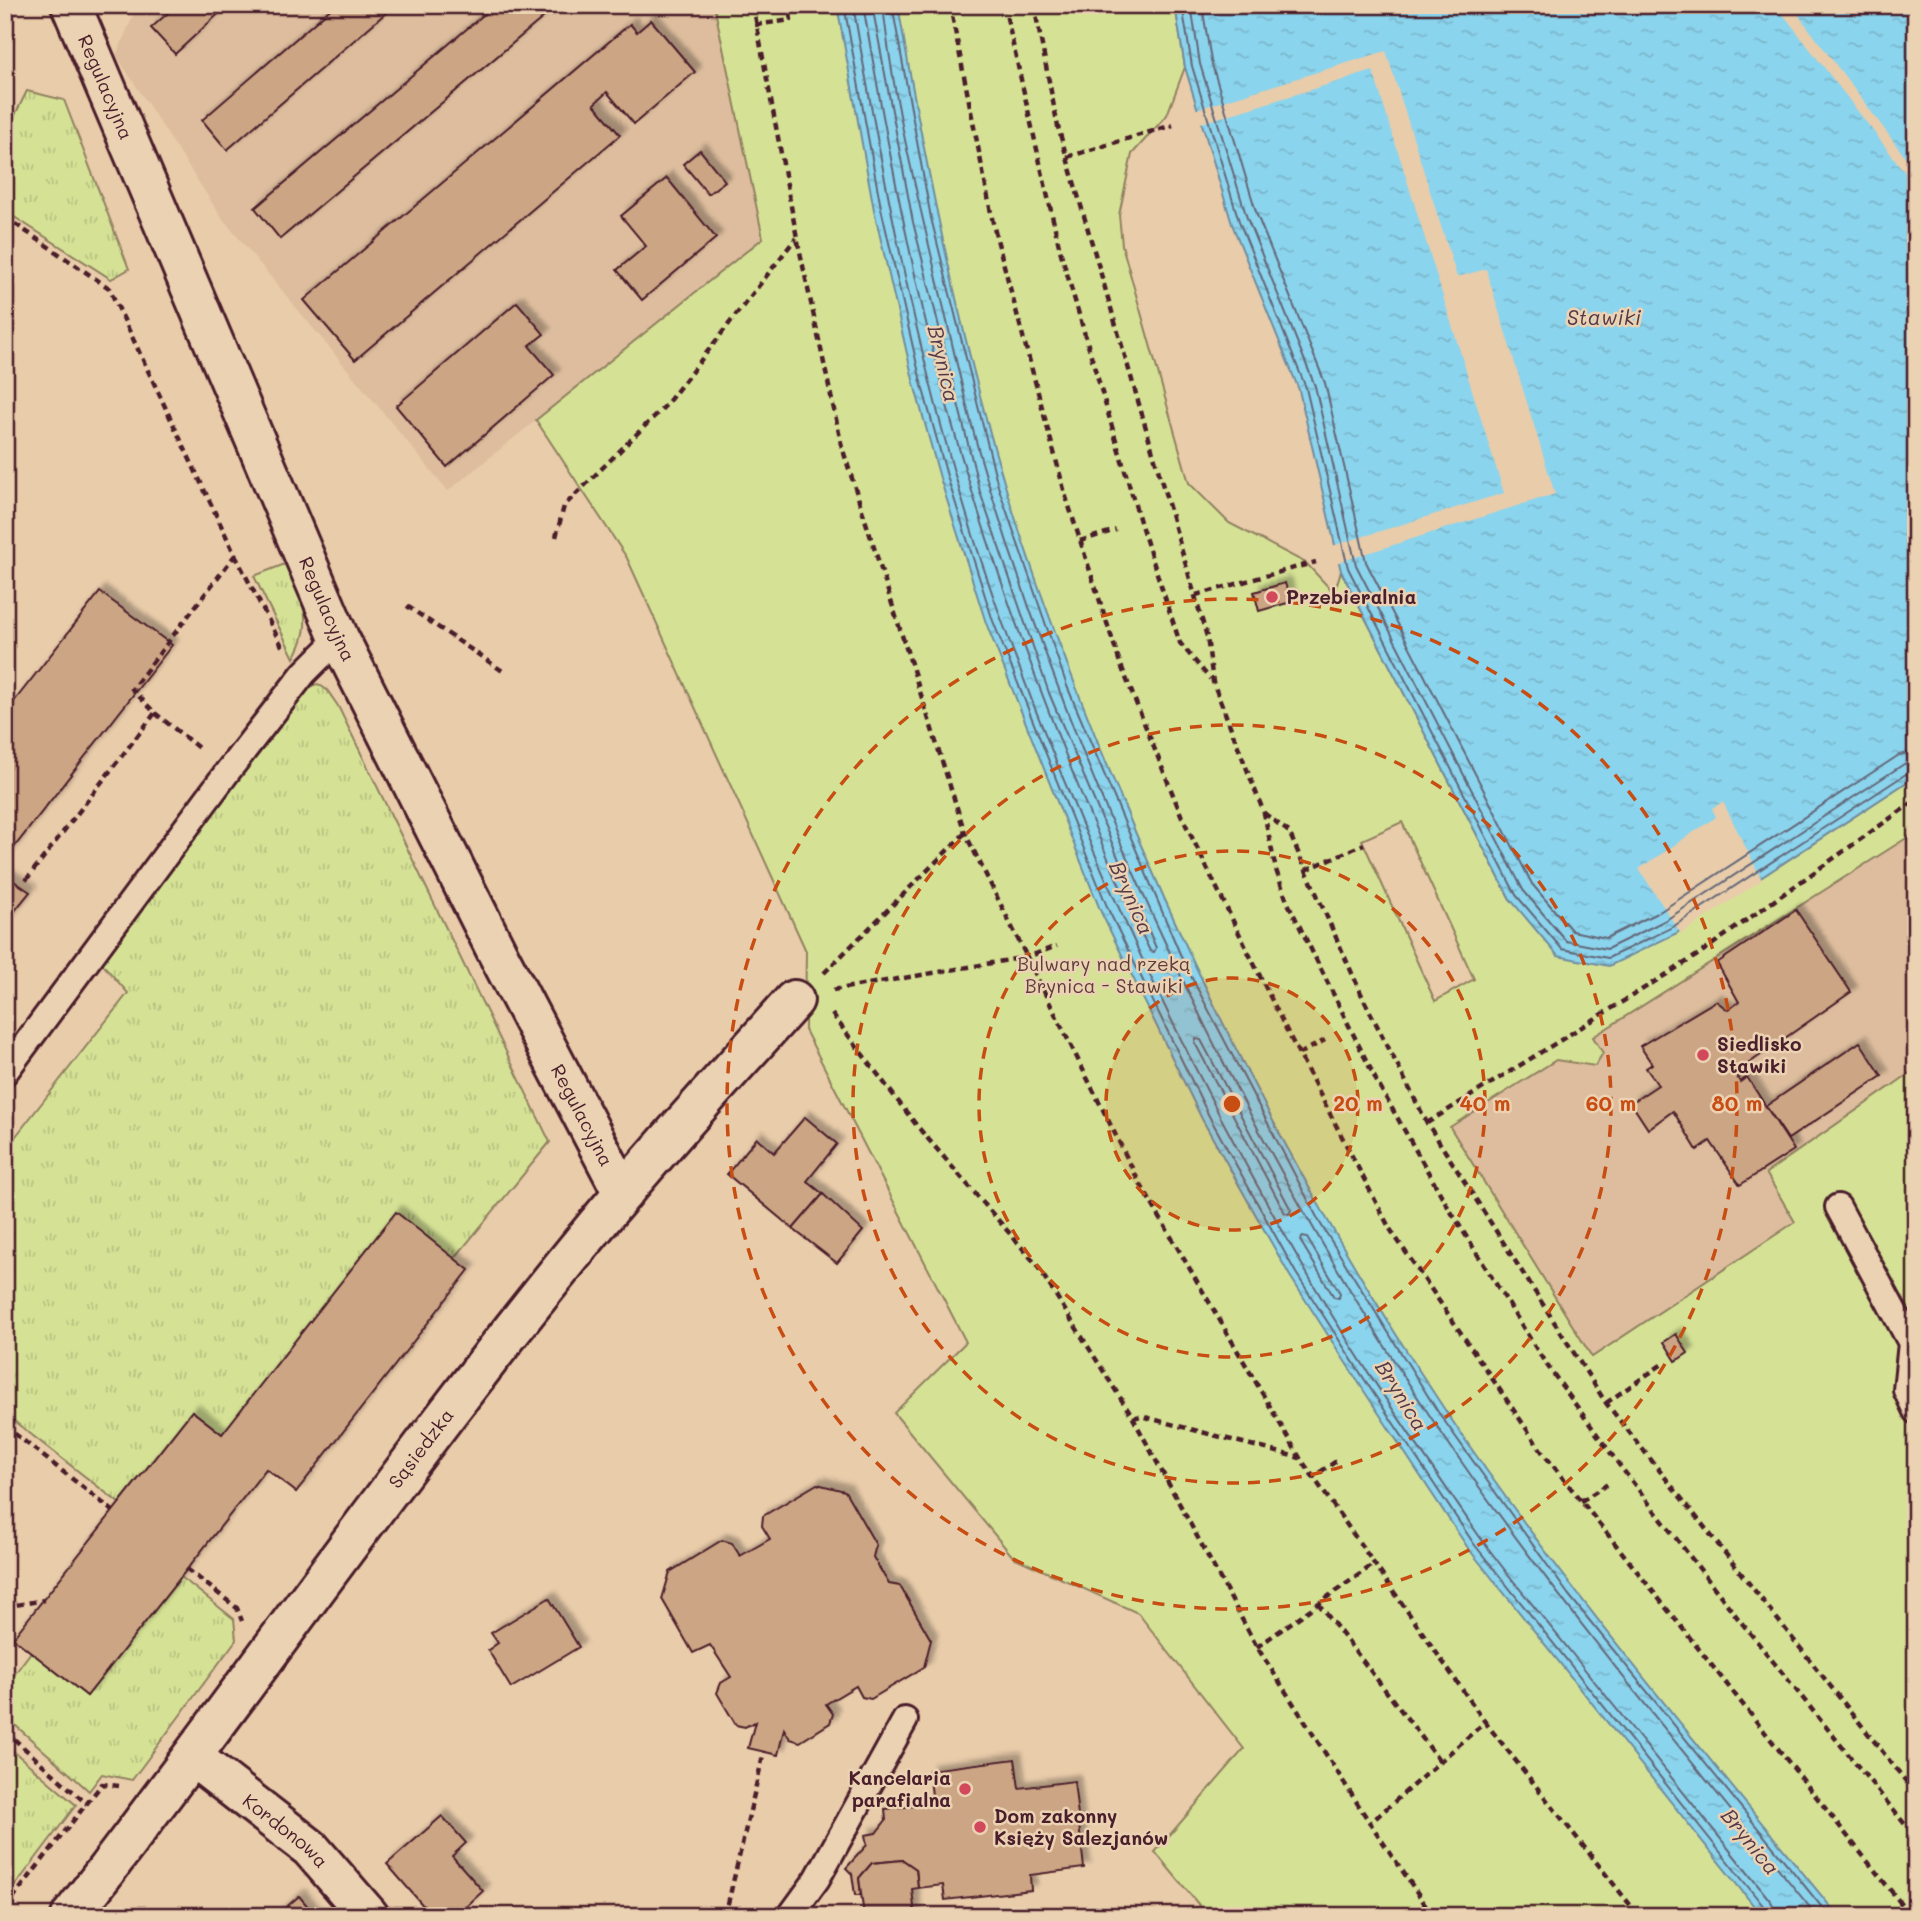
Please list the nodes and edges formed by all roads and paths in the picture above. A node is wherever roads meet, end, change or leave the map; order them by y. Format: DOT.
graph roads {
  1 [pos="71,5"];
  2 [pos="753,5"];
  3 [pos="789,5"];
  4 [pos="950,5"];
  5 [pos="1004,5"];
  6 [pos="1034,5"];
  7 [pos="755,24"];
  8 [pos="1173,125"];
  9 [pos="1067,157"];
  10 [pos="5,217"];
  11 [pos="797,238"];
  12 [pos="1115,530"];
  13 [pos="556,537"];
  14 [pos="1080,541"];
  15 [pos="235,555"];
  16 [pos="1316,562"];
  17 [pos="1196,595"];
  18 [pos="407,606"];
  19 [pos="339,638"];
  20 [pos="504,672"];
  21 [pos="304,673"];
  22 [pos="1213,682"];
  23 [pos="155,713"];
  24 [pos="228,771"];
  25 [pos="1916,800"];
  26 [pos="1264,813"];
  27 [pos="965,833"];
  28 [pos="1364,844"];
  29 [pos="1306,870"];
  30 [pos="23,884"];
  31 [pos="1057,946"];
  32 [pos="1027,957"];
  33 [pos="808,993"];
  34 [pos="1325,1040"];
  35 [pos="1299,1054"];
  36 [pos="5,1072"];
  37 [pos="1427,1122"];
  38 [pos="623,1193"];
  39 [pos="1838,1207"];
  40 [pos="1664,1363"];
  41 [pos="1606,1403"];
  42 [pos="1916,1411"];
  43 [pos="1133,1418"];
  44 [pos="5,1426"];
  45 [pos="1300,1458"];
  46 [pos="1338,1460"];
  47 [pos="1320,1472"];
  48 [pos="1611,1482"];
  49 [pos="1581,1502"];
  50 [pos="113,1511"];
  51 [pos="1374,1564"];
  52 [pos="187,1569"];
  53 [pos="44,1600"];
  54 [pos="1318,1603"];
  55 [pos="5,1607"];
  56 [pos="246,1630"];
  57 [pos="1257,1647"];
  58 [pos="905,1720"];
  59 [pos="1485,1722"];
  60 [pos="5,1731"];
  61 [pos="764,1752"];
  62 [pos="194,1758"];
  63 [pos="1440,1761"];
  64 [pos="123,1787"];
  65 [pos="1916,1794"];
  66 [pos="87,1804"];
  67 [pos="1370,1823"];
  68 [pos="1916,1838"];
  69 [pos="5,1908"];
  70 [pos="1916,1912"];
  71 [pos="71,1916"];
  72 [pos="369,1916"];
  73 [pos="725,1916"];
  74 [pos="790,1916"];
  75 [pos="1433,1916"];
  76 [pos="1639,1916"];
  1 -- 19 [label="street, Regulacyjna"];
  2 -- 7 [label="path"];
  3 -- 7 [label="path"];
  4 -- 14 [label="path"];
  5 -- 22 [label="path"];
  6 -- 9 [label="path"];
  7 -- 11 [label="path"];
  8 -- 9 [label="path"];
  9 -- 17 [label="path"];
  10 -- 15 [label="path"];
  11 -- 13 [label="path"];
  11 -- 27 [label="path"];
  12 -- 14 [label="path"];
  14 -- 35 [label="path"];
  15 -- 21 [label="path"];
  15 -- 23 [label="path"];
  16 -- 17 [label="path"];
  17 -- 22 [label="path"];
  18 -- 20 [label="path"];
  19 -- 21 [label="lane"];
  19 -- 38 [label="street, Regulacyjna"];
  21 -- 24 [label="lane"];
  22 -- 26 [label="path"];
  23 -- 24 [label="path"];
  23 -- 30 [label="path"];
  24 -- 36 [label="lane"];
  25 -- 37 [label="path"];
  26 -- 29 [label="path"];
  26 -- 68 [label="path"];
  27 -- 32 [label="path"];
  27 -- 33 [label="path"];
  28 -- 29 [label="path"];
  29 -- 37 [label="path"];
  31 -- 32 [label="path"];
  32 -- 33 [label="path"];
  32 -- 45 [label="path"];
  33 -- 38 [label="street, Sąsiedzka"];
  33 -- 43 [label="path"];
  34 -- 35 [label="path"];
  35 -- 49 [label="path"];
  37 -- 41 [label="path"];
  38 -- 62 [label="street, Sąsiedzka"];
  39 -- 42 [label="lane"];
  40 -- 41 [label="path"];
  41 -- 65 [label="path"];
  43 -- 45 [label="path"];
  43 -- 57 [label="path"];
  44 -- 50 [label="path"];
  45 -- 51 [label="path"];
  46 -- 47 [label="path"];
  48 -- 49 [label="path"];
  49 -- 70 [label="path"];
  51 -- 54 [label="path"];
  51 -- 59 [label="path"];
  52 -- 56 [label="path"];
  53 -- 55 [label="path"];
  54 -- 57 [label="path"];
  54 -- 63 [label="path"];
  57 -- 67 [label="path"];
  58 -- 74 [label="lane"];
  59 -- 63 [label="path"];
  59 -- 76 [label="path"];
  60 -- 66 [label="path"];
  61 -- 73 [label="path"];
  62 -- 71 [label="street, Sąsiedzka"];
  62 -- 72 [label="street, Kordonowa"];
  63 -- 67 [label="path"];
  64 -- 66 [label="path"];
  66 -- 69 [label="path"];
  67 -- 75 [label="path"];
}
